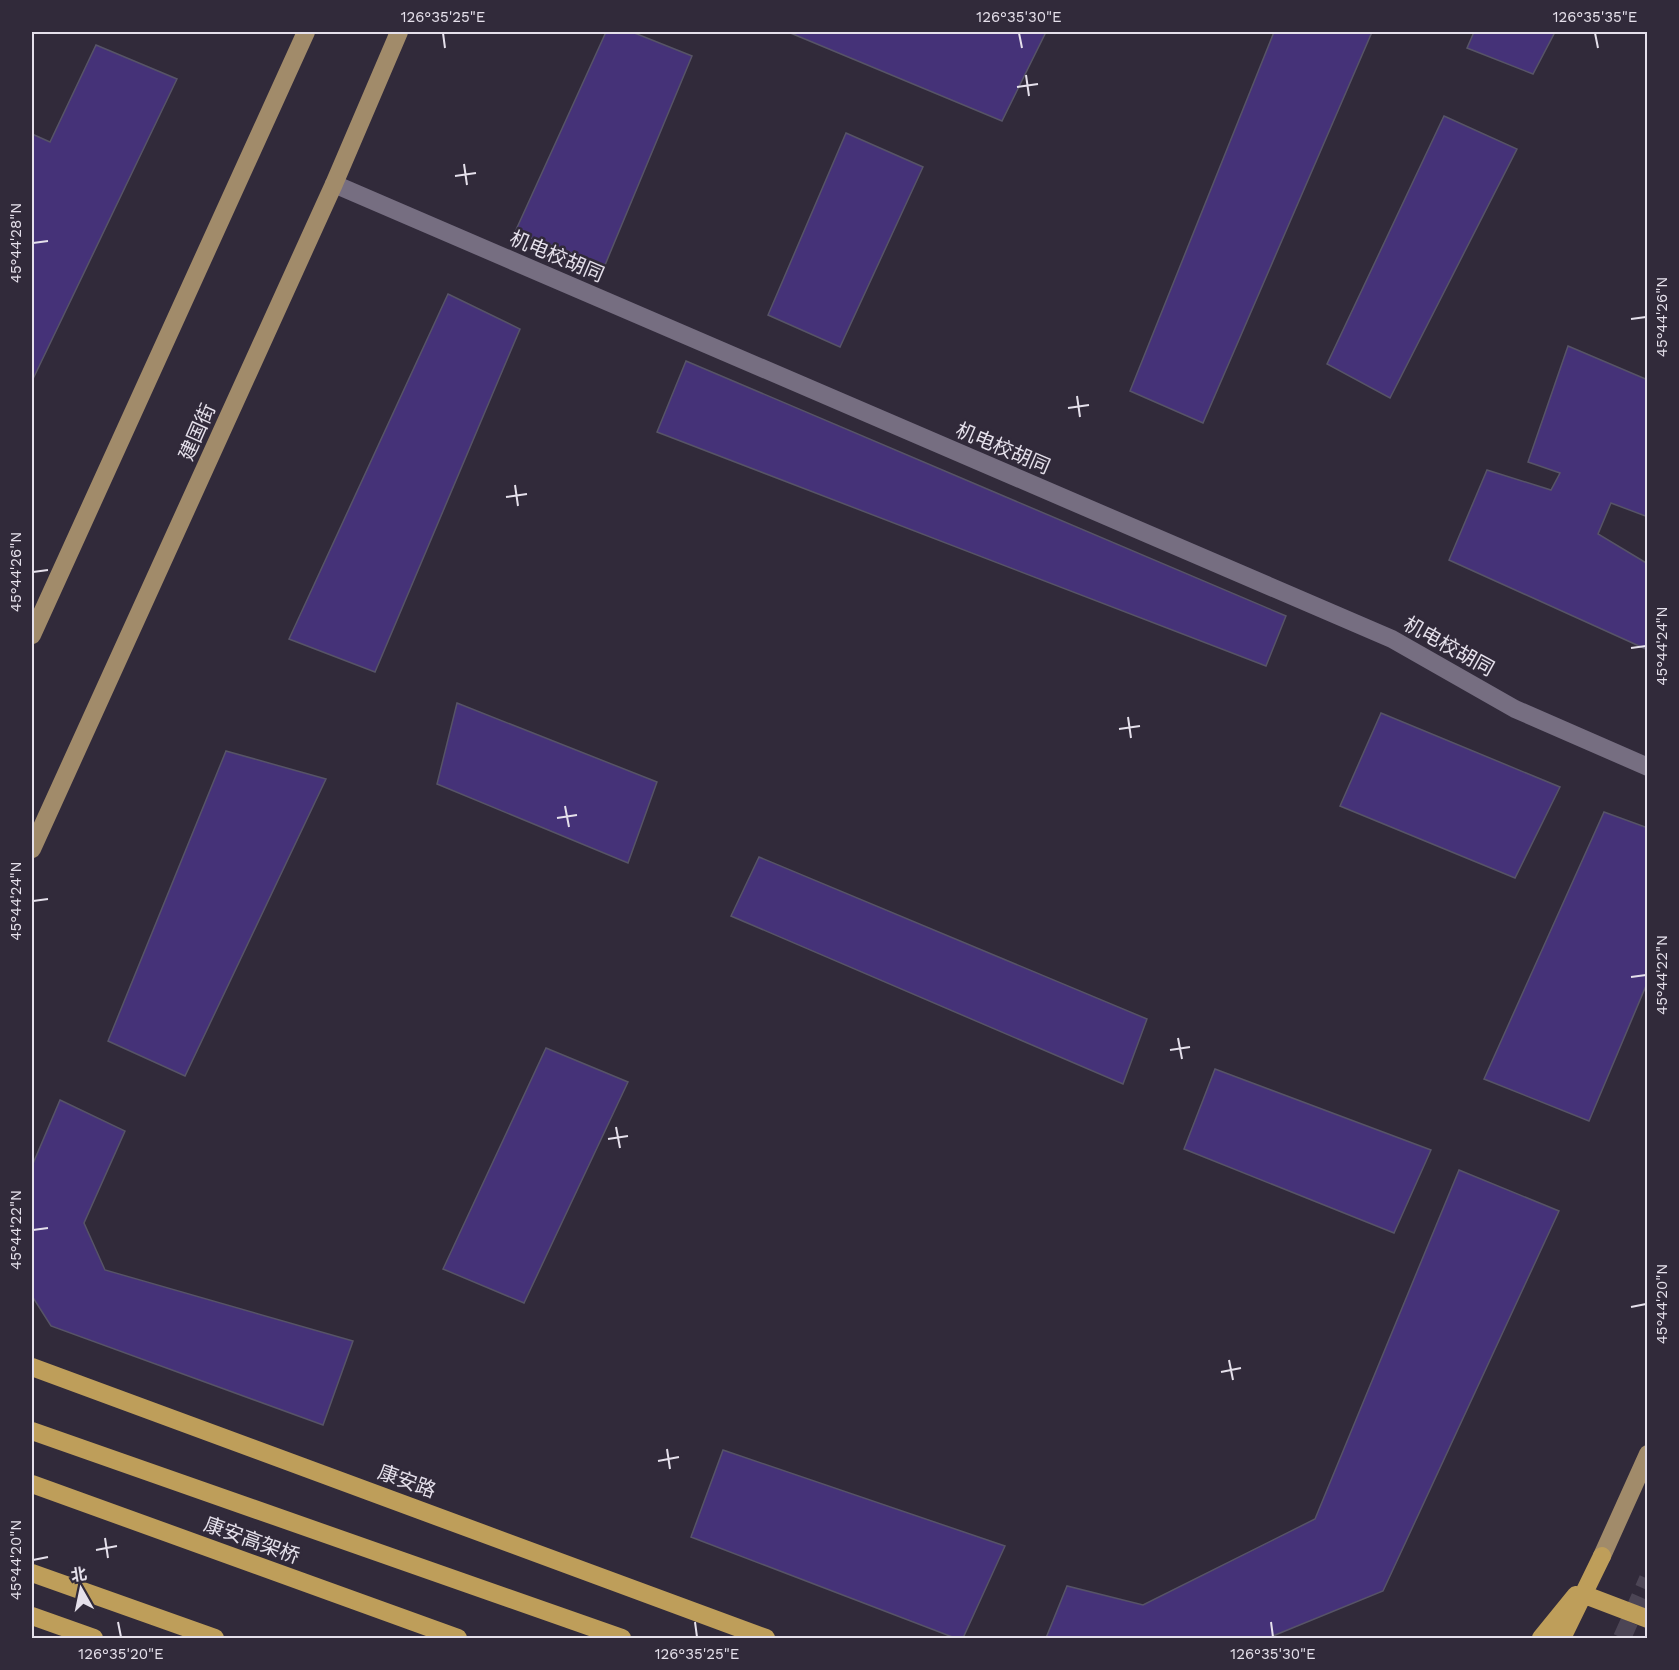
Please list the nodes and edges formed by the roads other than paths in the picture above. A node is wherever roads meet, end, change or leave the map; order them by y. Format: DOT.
graph roads {
  1 [pos="306,32"];
  2 [pos="399,32"];
  3 [pos="334,184"];
  4 [pos="32,634"];
  5 [pos="1647,767"];
  6 [pos="32,849"];
  7 [pos="32,1367"];
  8 [pos="32,1431"];
  9 [pos="1647,1454"];
  10 [pos="32,1484"];
  11 [pos="1598,1564"];
  12 [pos="32,1573"];
  13 [pos="1585,1595"];
  14 [pos="32,1616"];
  15 [pos="1647,1619"];
  16 [pos="94,1638"];
  17 [pos="215,1638"];
  18 [pos="458,1638"];
  19 [pos="622,1638"];
  20 [pos="766,1638"];
  21 [pos="1541,1638"];
  22 [pos="1562,1638"];
  1 -- 4 [label="main road"];
  2 -- 3 [label="main road, 建国街"];
  3 -- 5 [label="street, 机电校胡同"];
  3 -- 6 [label="main road, 建国街"];
  7 -- 20 [label="highway, 康安路"];
  8 -- 19 [label="highway"];
  9 -- 11 [label="main road"];
  10 -- 18 [label="highway, 康安高架桥"];
  11 -- 13 [label="highway"];
  11 -- 21 [label="highway"];
  12 -- 17 [label="highway"];
  13 -- 15 [label="highway"];
  13 -- 22 [label="highway"];
  14 -- 16 [label="highway"];
}
